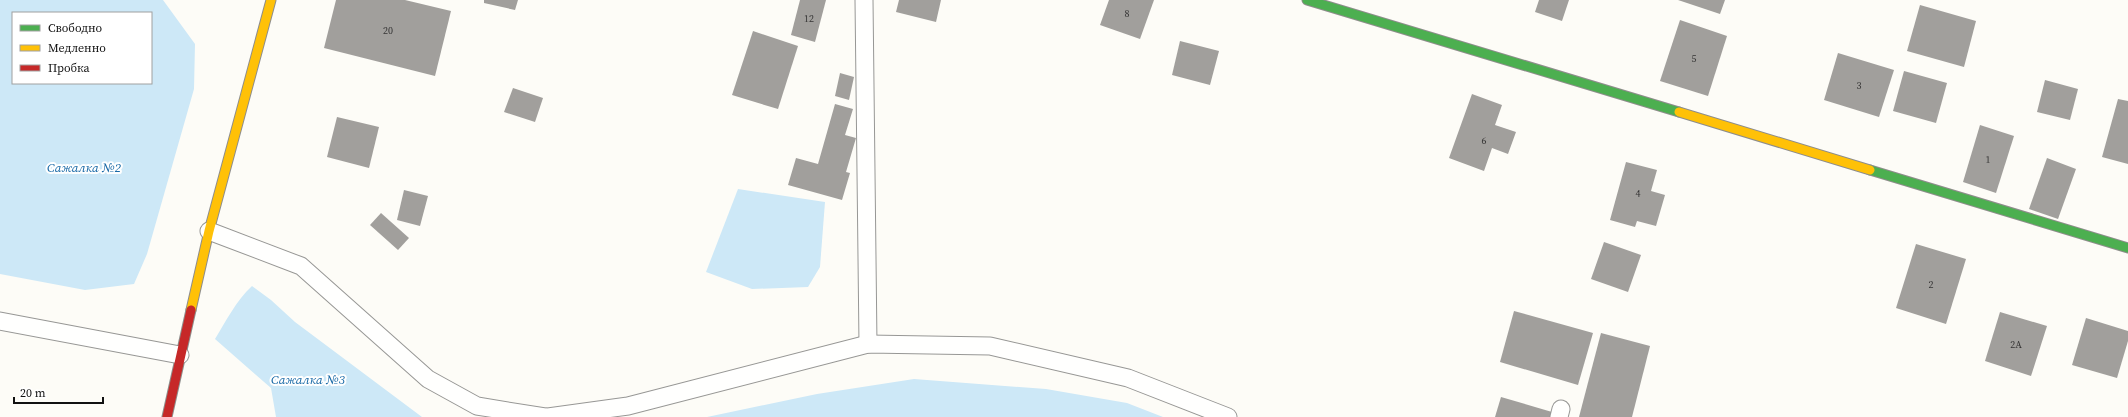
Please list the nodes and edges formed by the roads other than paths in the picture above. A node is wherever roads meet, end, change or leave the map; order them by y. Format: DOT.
graph roads {
  1 [pos="271,0"];
  2 [pos="864,0"];
  3 [pos="1308,0"];
  4 [pos="209,231"];
  5 [pos="2128,248"];
  6 [pos="0,321"];
  7 [pos="868,344"];
  8 [pos="180,355"];
  9 [pos="167,417"];
  10 [pos="545,417"];
  11 [pos="548,417"];
  12 [pos="1228,417"];
  1 -- 4 [label="street"];
  2 -- 7 [label="lane"];
  3 -- 5 [label="street"];
  4 -- 8 [label="street"];
  4 -- 10 [label="lane"];
  6 -- 8 [label="lane"];
  7 -- 11 [label="lane"];
  7 -- 12 [label="lane"];
  8 -- 9 [label="street"];
}
